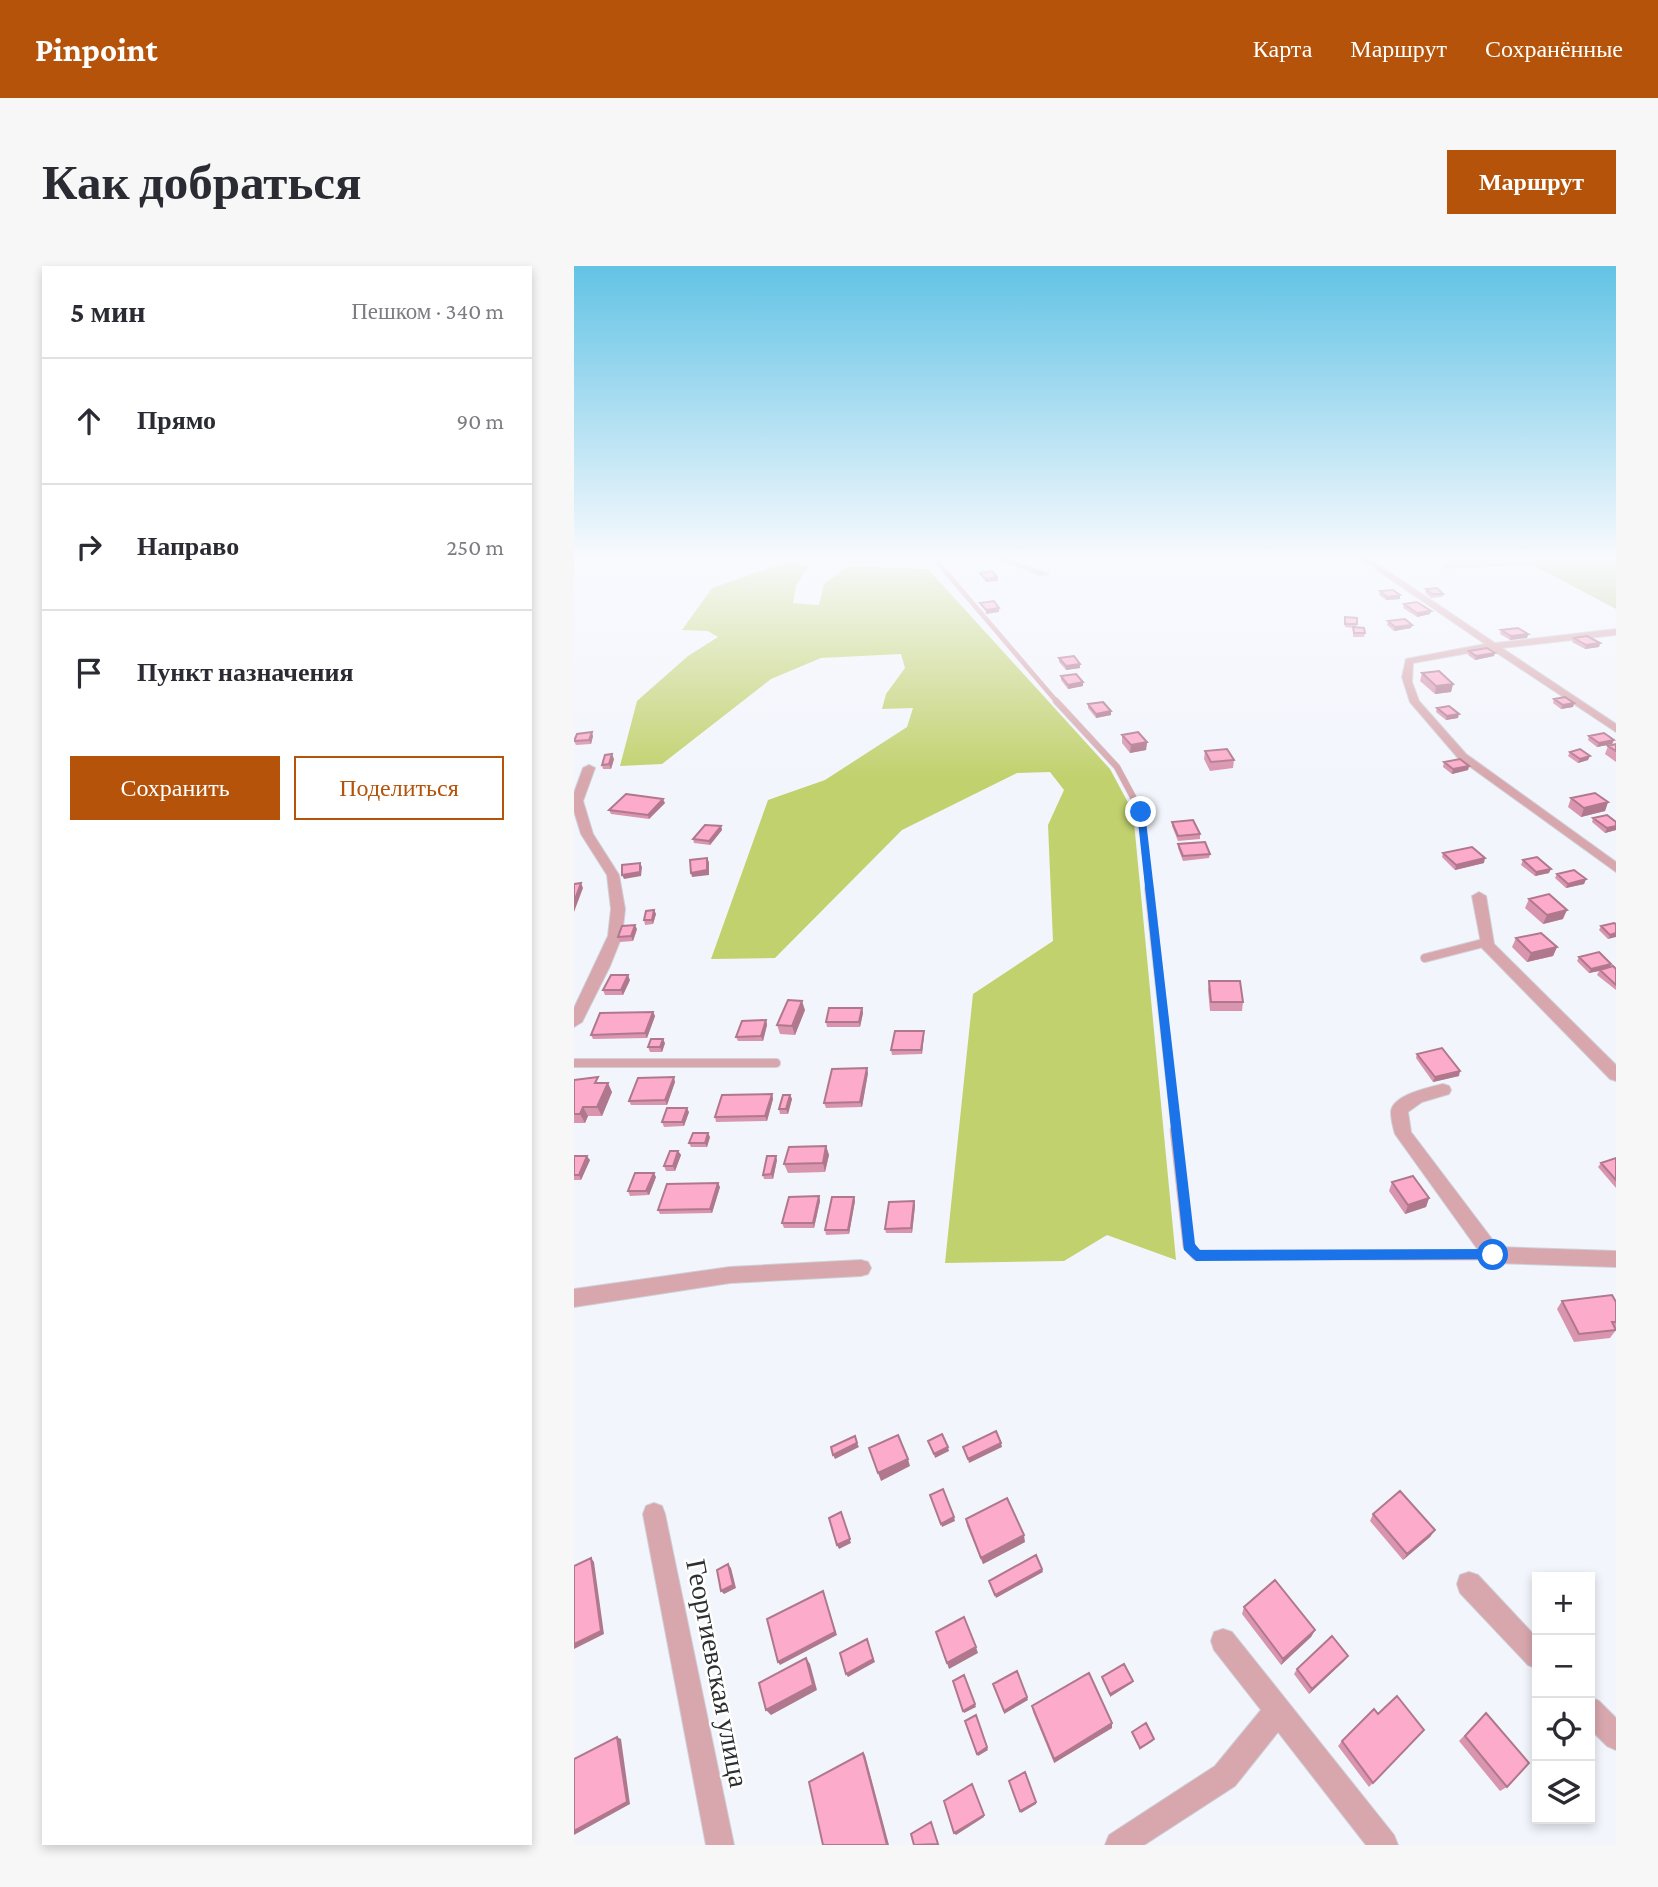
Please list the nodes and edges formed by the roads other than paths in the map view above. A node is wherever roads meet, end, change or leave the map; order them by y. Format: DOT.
graph roads {
  1 [pos="997,631"];
  2 [pos="1469,631"];
  3 [pos="1616,632"];
  4 [pos="1491,646"];
  5 [pos="1616,729"];
  6 [pos="589,768"];
  7 [pos="1616,868"];
  8 [pos="1479,896"];
  9 [pos="1487,942"];
  10 [pos="1425,958"];
  11 [pos="574,1022"];
  12 [pos="574,1063"];
  13 [pos="776,1063"];
  14 [pos="1616,1075"];
  15 [pos="1443,1090"];
  16 [pos="1493,1255"];
  17 [pos="1616,1259"];
  18 [pos="861,1268"];
  19 [pos="574,1298"];
  20 [pos="654,1514"];
  21 [pos="1469,1584"];
  22 [pos="1223,1641"];
  23 [pos="1532,1651"];
  24 [pos="1277,1712"];
  25 [pos="1595,1715"];
  26 [pos="1616,1737"];
  27 [pos="720,1845"];
  28 [pos="1119,1845"];
  29 [pos="1384,1845"];
  1 -- 16 [label="lane"];
  2 -- 4 [label="street"];
  3 -- 4 [label="street"];
  4 -- 5 [label="street"];
  4 -- 7 [label="street"];
  6 -- 11 [label="street"];
  8 -- 9 [label="street"];
  9 -- 10 [label="lane"];
  9 -- 14 [label="street"];
  12 -- 13 [label="lane"];
  15 -- 16 [label="street"];
  16 -- 17 [label="street"];
  18 -- 19 [label="street"];
  20 -- 27 [label="street, Георгиевская улица"];
  21 -- 23 [label="street"];
  22 -- 24 [label="street"];
  24 -- 28 [label="street"];
  24 -- 29 [label="street"];
  25 -- 26 [label="street"];
}
